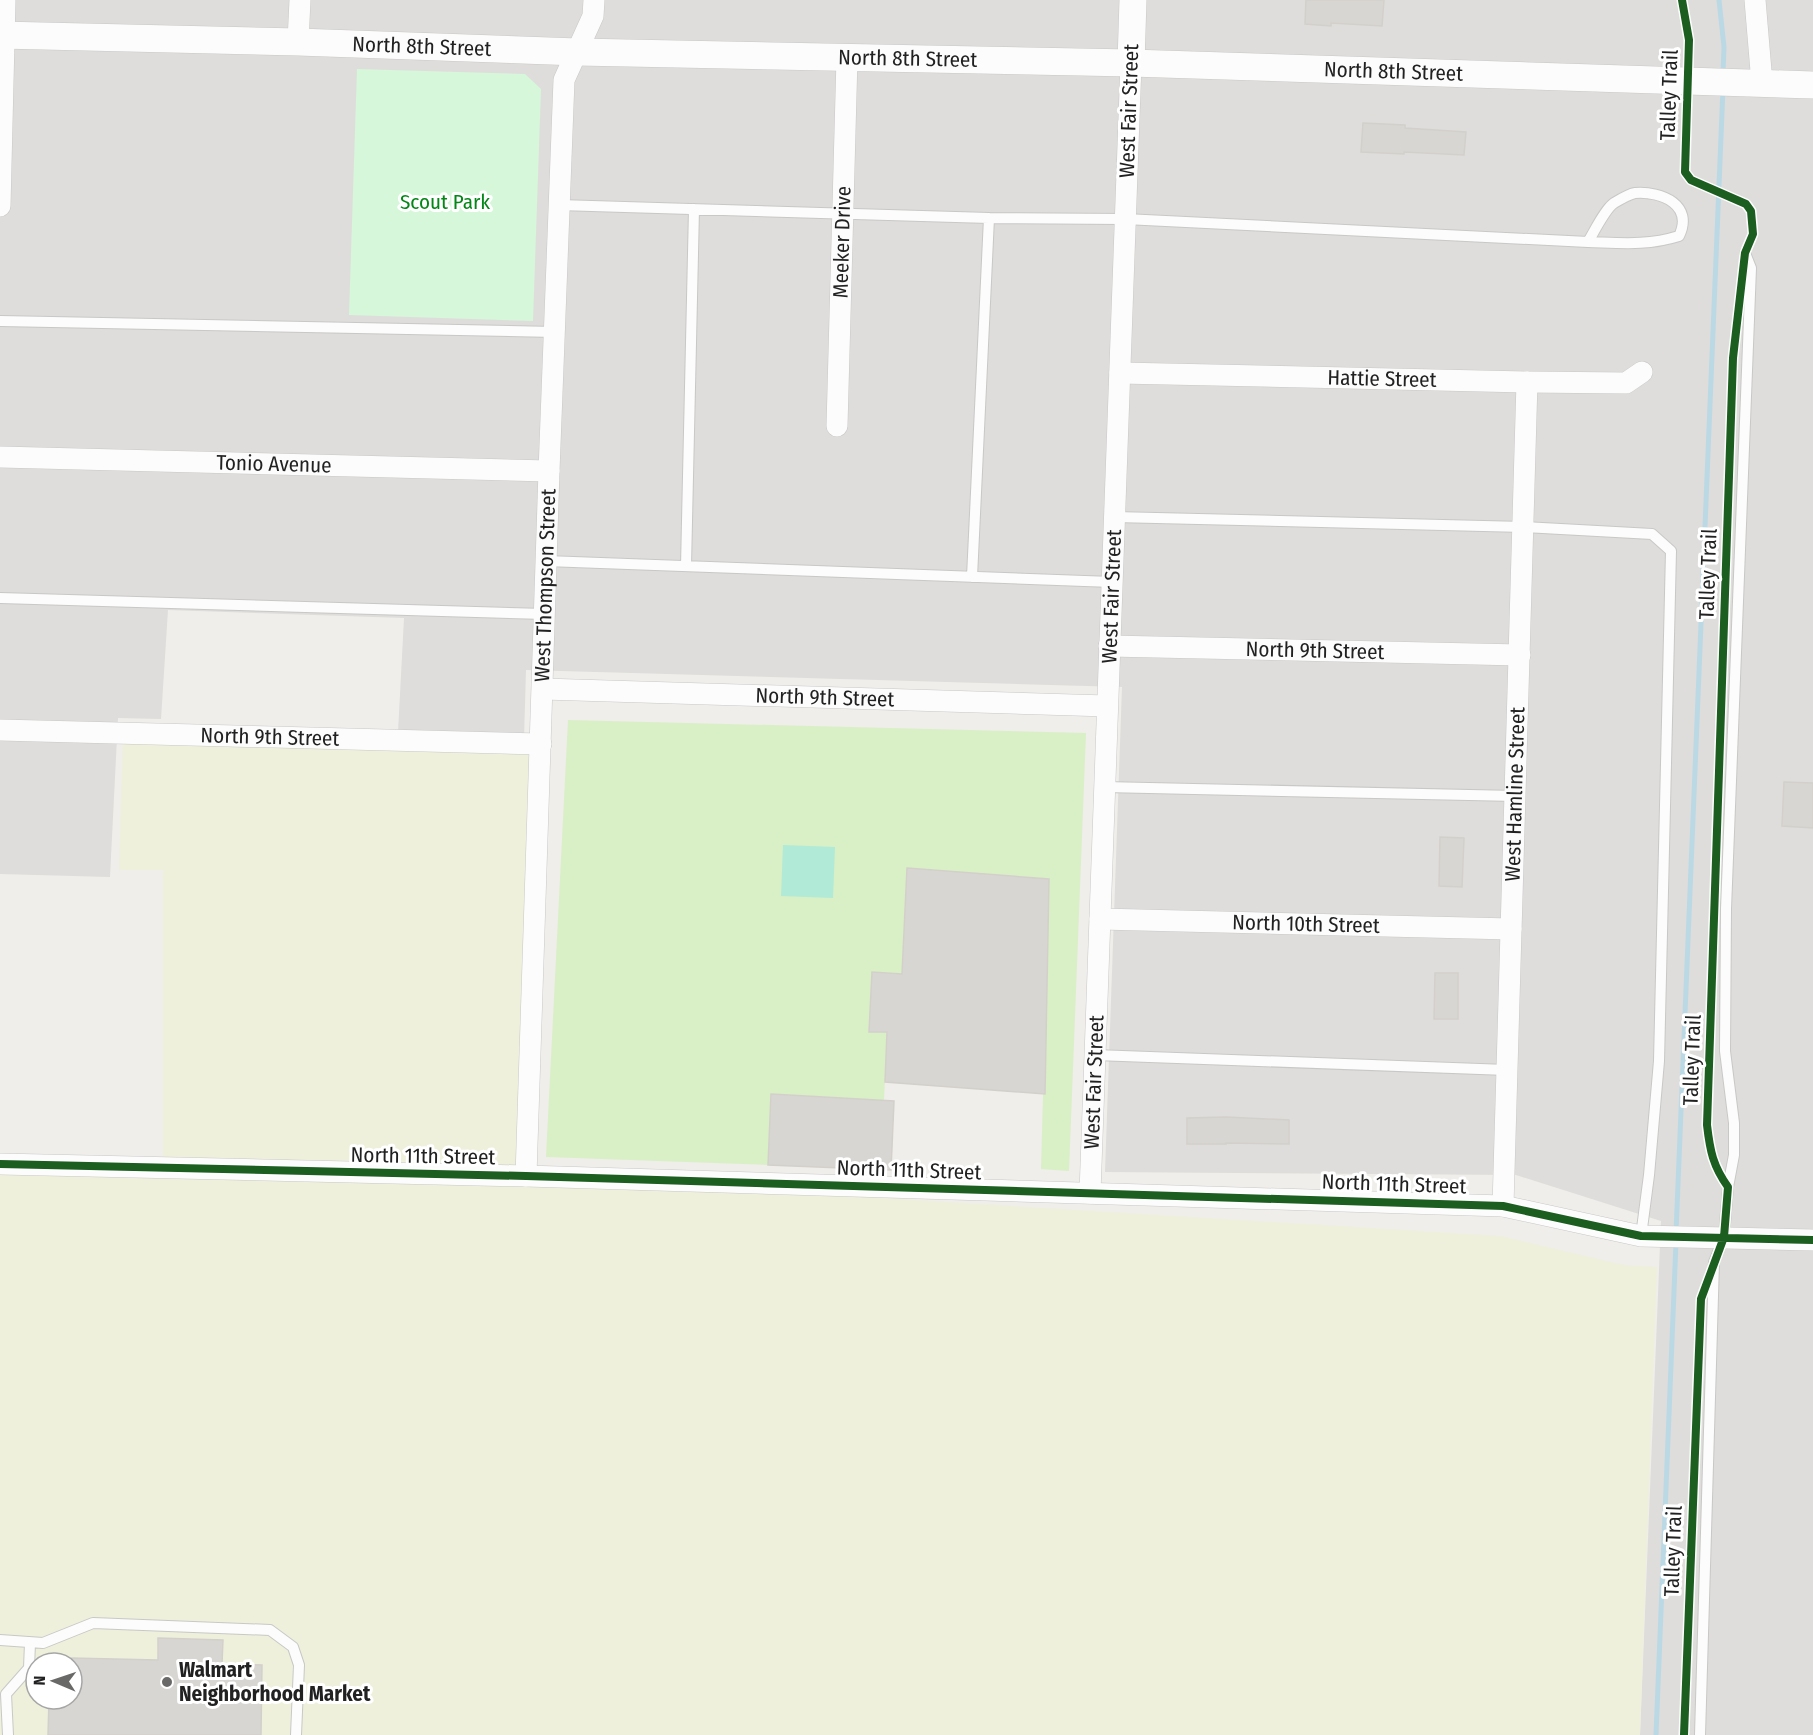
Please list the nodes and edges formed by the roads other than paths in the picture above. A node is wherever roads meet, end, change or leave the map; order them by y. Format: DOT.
graph roads {
  1 [pos="5,0"];
  2 [pos="300,0"];
  3 [pos="594,0"];
  4 [pos="1133,0"];
  5 [pos="1755,0"];
  6 [pos="2,35"];
  7 [pos="298,42"];
  8 [pos="578,52"];
  9 [pos="847,58"];
  10 [pos="1131,63"];
  11 [pos="1753,83"];
  12 [pos="1813,85"];
  13 [pos="560,205"];
  14 [pos="0,206"];
  15 [pos="694,209"];
  16 [pos="843,213"];
  17 [pos="989,218"];
  18 [pos="1125,219"];
  19 [pos="1588,242"];
  20 [pos="1745,253"];
  21 [pos="0,321"];
  22 [pos="555,332"];
  23 [pos="1642,372"];
  24 [pos="1120,373"];
  25 [pos="1527,382"];
  26 [pos="837,426"];
  27 [pos="0,457"];
  28 [pos="549,471"];
  29 [pos="1114,517"];
  30 [pos="1524,527"];
  31 [pos="546,561"];
  32 [pos="686,566"];
  33 [pos="972,577"];
  34 [pos="1112,582"];
  35 [pos="0,598"];
  36 [pos="545,614"];
  37 [pos="1109,646"];
  38 [pos="1521,655"];
  39 [pos="543,689"];
  40 [pos="1107,706"];
  41 [pos="0,730"];
  42 [pos="541,744"];
  43 [pos="1104,787"];
  44 [pos="1516,796"];
  45 [pos="1100,919"];
  46 [pos="1511,929"];
  47 [pos="1095,1055"];
  48 [pos="1507,1070"];
  49 [pos="0,1164"];
  50 [pos="526,1176"];
  51 [pos="1090,1193"];
  52 [pos="1503,1206"];
  53 [pos="1650,1236"];
  54 [pos="1717,1237"];
  55 [pos="1813,1240"];
  56 [pos="0,1640"];
  57 [pos="30,1642"];
  58 [pos="8,1735"];
  59 [pos="296,1735"];
  60 [pos="1700,1735"];
  1 -- 6 [label="street"];
  2 -- 7 [label="street"];
  3 -- 8 [label="street, West Thompson Street"];
  4 -- 10 [label="street, West Fair Street"];
  5 -- 11 [label="street"];
  6 -- 7 [label="street, North 8th Street"];
  6 -- 14 [label="street"];
  7 -- 8 [label="street, North 8th Street"];
  8 -- 9 [label="street, North 8th Street"];
  8 -- 13 [label="street, West Thompson Street"];
  9 -- 10 [label="street, North 8th Street"];
  9 -- 16 [label="street, Meeker Drive"];
  10 -- 11 [label="street, North 8th Street"];
  10 -- 18 [label="street, West Fair Street"];
  11 -- 12 [label="street, North 8th Street"];
  13 -- 15 [label="lane"];
  13 -- 22 [label="street, West Thompson Street"];
  15 -- 16 [label="lane"];
  15 -- 32 [label="lane"];
  16 -- 17 [label="lane"];
  16 -- 26 [label="street, Meeker Drive"];
  17 -- 18 [label="lane"];
  17 -- 33 [label="lane"];
  18 -- 19 [label="lane"];
  18 -- 24 [label="street, West Fair Street"];
  19 -- 19 [label="lane"];
  20 -- 54 [label="lane"];
  21 -- 22 [label="lane"];
  22 -- 28 [label="street, West Thompson Street"];
  23 -- 25 [label="street, Hattie Street"];
  24 -- 25 [label="street, Hattie Street"];
  24 -- 29 [label="street, West Fair Street"];
  25 -- 30 [label="street, West Hamline Street"];
  27 -- 28 [label="street, Tonio Avenue"];
  28 -- 31 [label="street, West Thompson Street"];
  29 -- 30 [label="lane"];
  29 -- 34 [label="street, West Fair Street"];
  30 -- 38 [label="street, West Hamline Street"];
  30 -- 53 [label="lane"];
  31 -- 32 [label="lane"];
  31 -- 36 [label="street, West Thompson Street"];
  32 -- 33 [label="lane"];
  33 -- 34 [label="lane"];
  34 -- 37 [label="street, West Fair Street"];
  35 -- 36 [label="lane"];
  36 -- 39 [label="street, West Thompson Street"];
  37 -- 38 [label="street, North 9th Street"];
  37 -- 40 [label="street, West Fair Street"];
  38 -- 44 [label="street, West Hamline Street"];
  39 -- 40 [label="street, North 9th Street"];
  39 -- 42 [label="street, West Thompson Street"];
  40 -- 43 [label="street, West Fair Street"];
  41 -- 42 [label="street, North 9th Street"];
  42 -- 50 [label="street, West Thompson Street"];
  43 -- 44 [label="lane"];
  43 -- 45 [label="street, West Fair Street"];
  44 -- 46 [label="street, West Hamline Street"];
  45 -- 46 [label="street, North 10th Street"];
  45 -- 47 [label="street, West Fair Street"];
  46 -- 48 [label="street, West Hamline Street"];
  47 -- 48 [label="lane"];
  47 -- 51 [label="street, West Fair Street"];
  48 -- 52 [label="street, West Hamline Street"];
  49 -- 50 [label="street, North 11th Street"];
  50 -- 51 [label="street, North 11th Street"];
  51 -- 52 [label="street, North 11th Street"];
  52 -- 53 [label="street, North 11th Street"];
  53 -- 54 [label="street, North 11th Street"];
  54 -- 55 [label="street, North 11th Street"];
  54 -- 60 [label="lane"];
  56 -- 57 [label="lane"];
  57 -- 58 [label="lane"];
  57 -- 59 [label="lane"];
}
